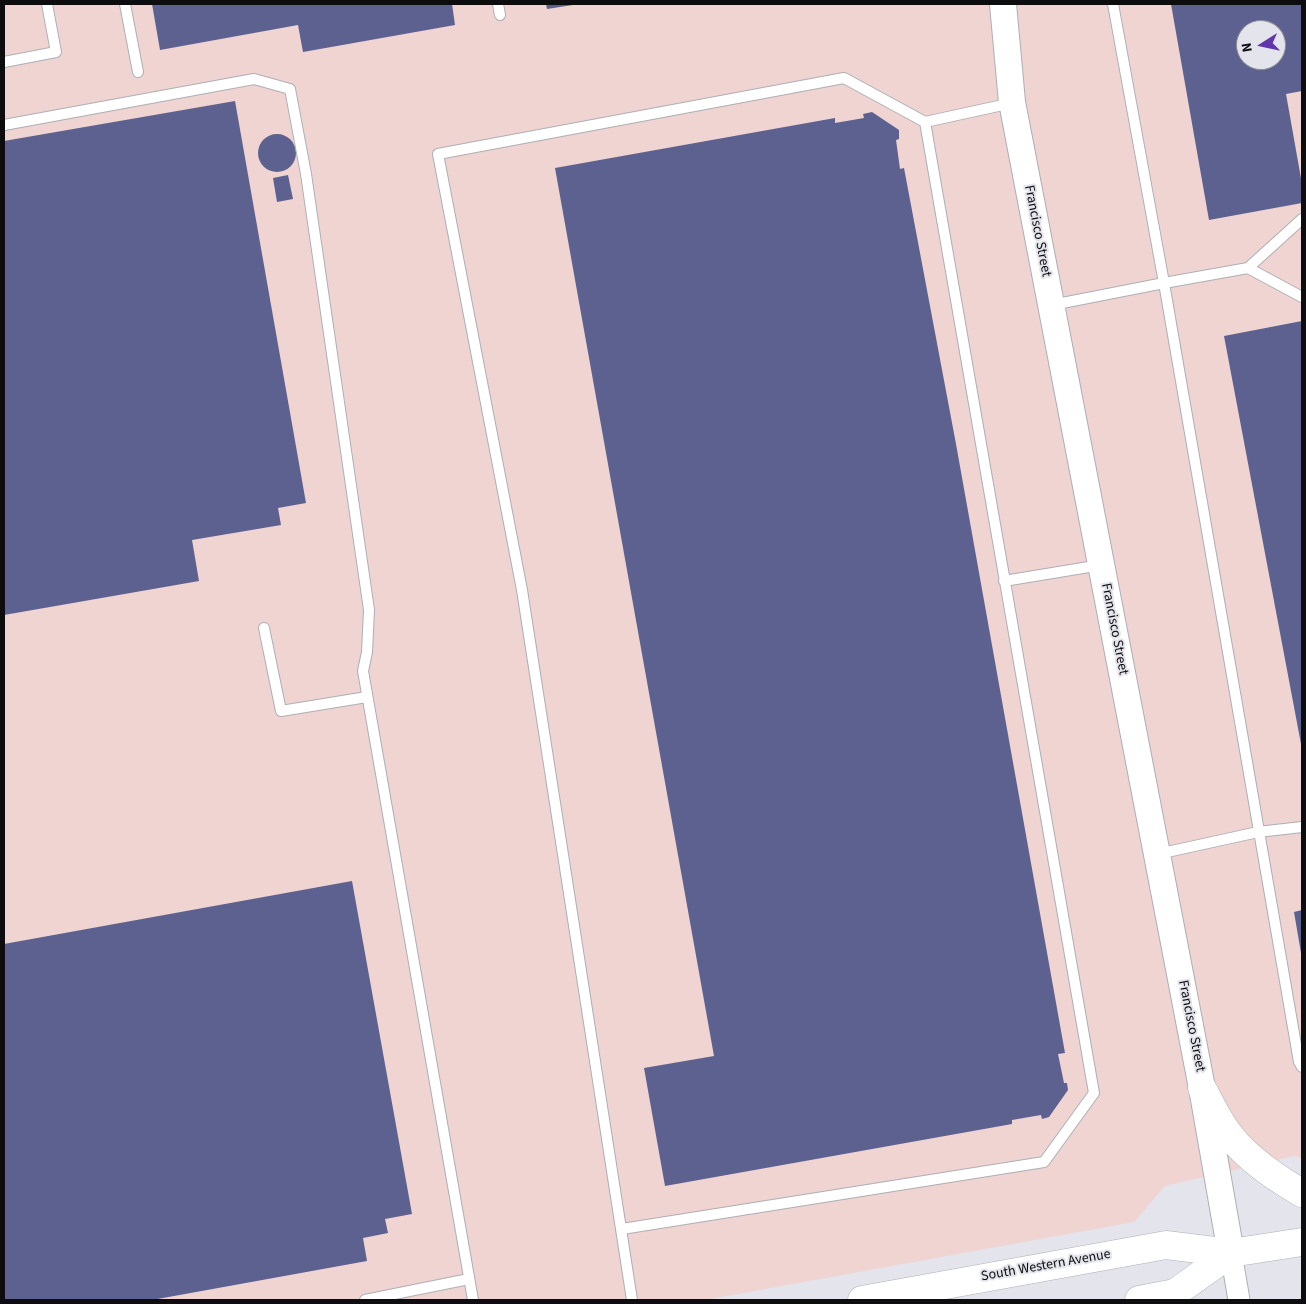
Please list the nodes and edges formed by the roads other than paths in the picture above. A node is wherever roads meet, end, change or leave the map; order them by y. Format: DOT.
graph roads {
  1 [pos="47,4"];
  2 [pos="125,4"];
  3 [pos="498,4"];
  4 [pos="1003,4"];
  5 [pos="1113,4"];
  6 [pos="500,15"];
  7 [pos="4,62"];
  8 [pos="138,72"];
  9 [pos="1012,102"];
  10 [pos="925,122"];
  11 [pos="4,125"];
  12 [pos="1302,219"];
  13 [pos="1248,268"];
  14 [pos="1164,283"];
  15 [pos="1302,298"];
  16 [pos="1051,306"];
  17 [pos="1101,565"];
  18 [pos="1004,581"];
  19 [pos="264,628"];
  20 [pos="367,697"];
  21 [pos="1302,827"];
  22 [pos="1258,832"];
  23 [pos="1157,854"];
  24 [pos="1302,1067"];
  25 [pos="1202,1088"];
  26 [pos="1302,1193"];
  27 [pos="622,1229"];
  28 [pos="1302,1242"];
  29 [pos="1231,1253"];
  30 [pos="469,1280"];
  31 [pos="365,1300"];
  32 [pos="473,1300"];
  33 [pos="632,1300"];
  34 [pos="862,1300"];
  35 [pos="1139,1300"];
  36 [pos="1239,1300"];
  1 -- 7 [label="lane"];
  2 -- 8 [label="lane"];
  3 -- 6 [label="lane"];
  4 -- 9 [label="street, Francisco Street"];
  5 -- 14 [label="lane"];
  9 -- 10 [label="lane"];
  9 -- 16 [label="street, Francisco Street"];
  10 -- 18 [label="lane"];
  10 -- 27 [label="lane"];
  11 -- 20 [label="lane"];
  12 -- 13 [label="lane"];
  13 -- 14 [label="lane"];
  13 -- 15 [label="lane"];
  14 -- 16 [label="lane"];
  14 -- 22 [label="lane"];
  16 -- 17 [label="street, Francisco Street"];
  17 -- 18 [label="lane"];
  17 -- 23 [label="street, Francisco Street"];
  18 -- 27 [label="lane"];
  19 -- 20 [label="lane"];
  20 -- 30 [label="lane"];
  21 -- 22 [label="lane"];
  22 -- 23 [label="lane"];
  22 -- 24 [label="lane"];
  23 -- 25 [label="street, Francisco Street"];
  25 -- 26 [label="main road"];
  25 -- 29 [label="street, Francisco Street"];
  27 -- 33 [label="lane"];
  28 -- 29 [label="main road, South Western Avenue"];
  29 -- 34 [label="main road, South Western Avenue"];
  29 -- 35 [label="main road, South Western Avenue"];
  29 -- 36 [label="street"];
  30 -- 31 [label="lane"];
  30 -- 32 [label="lane"];
}
